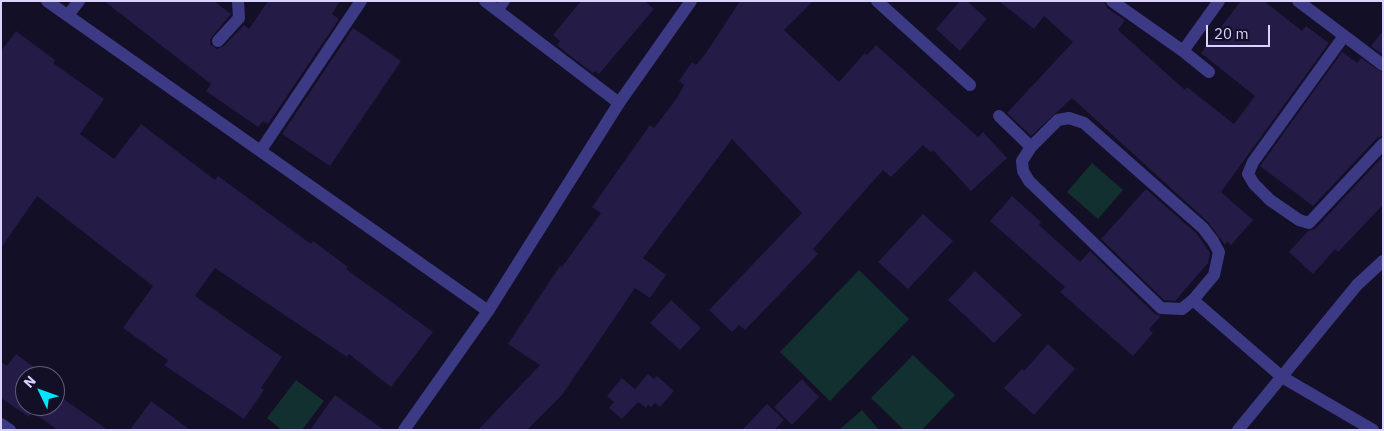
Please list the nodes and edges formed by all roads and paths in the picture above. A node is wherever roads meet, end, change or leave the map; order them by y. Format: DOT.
graph roads {
  1 [pos="47,1"];
  2 [pos="79,1"];
  3 [pos="238,1"];
  4 [pos="361,1"];
  5 [pos="485,1"];
  6 [pos="691,1"];
  7 [pos="877,1"];
  8 [pos="1112,1"];
  9 [pos="1219,1"];
  10 [pos="1298,1"];
  11 [pos="502,6"];
  12 [pos="68,15"];
  13 [pos="1344,36"];
  14 [pos="218,41"];
  15 [pos="1183,51"];
  16 [pos="1383,65"];
  17 [pos="1209,72"];
  18 [pos="970,85"];
  19 [pos="619,103"];
  20 [pos="999,116"];
  21 [pos="1383,144"];
  22 [pos="1031,147"];
  23 [pos="261,150"];
  24 [pos="1383,262"];
  25 [pos="1194,300"];
  26 [pos="488,311"];
  27 [pos="1282,377"];
  28 [pos="1,424"];
  29 [pos="10,430"];
  30 [pos="404,430"];
  31 [pos="1238,430"];
  32 [pos="1373,430"];
  1 -- 12 [label="street"];
  2 -- 12 [label="street"];
  3 -- 14 [label="street"];
  4 -- 23 [label="street"];
  5 -- 11 [label="street"];
  6 -- 19 [label="street"];
  7 -- 18 [label="street"];
  8 -- 15 [label="street"];
  9 -- 15 [label="street"];
  10 -- 13 [label="street"];
  11 -- 19 [label="street"];
  12 -- 23 [label="street"];
  13 -- 16 [label="street"];
  13 -- 21 [label="street"];
  15 -- 17 [label="street"];
  19 -- 26 [label="street"];
  20 -- 22 [label="street"];
  22 -- 25 [label="street"];
  22 -- 25 [label="street"];
  23 -- 26 [label="street"];
  24 -- 27 [label="street"];
  25 -- 27 [label="street"];
  26 -- 30 [label="street"];
  27 -- 31 [label="street"];
  27 -- 32 [label="street"];
  28 -- 29 [label="street"];
}
